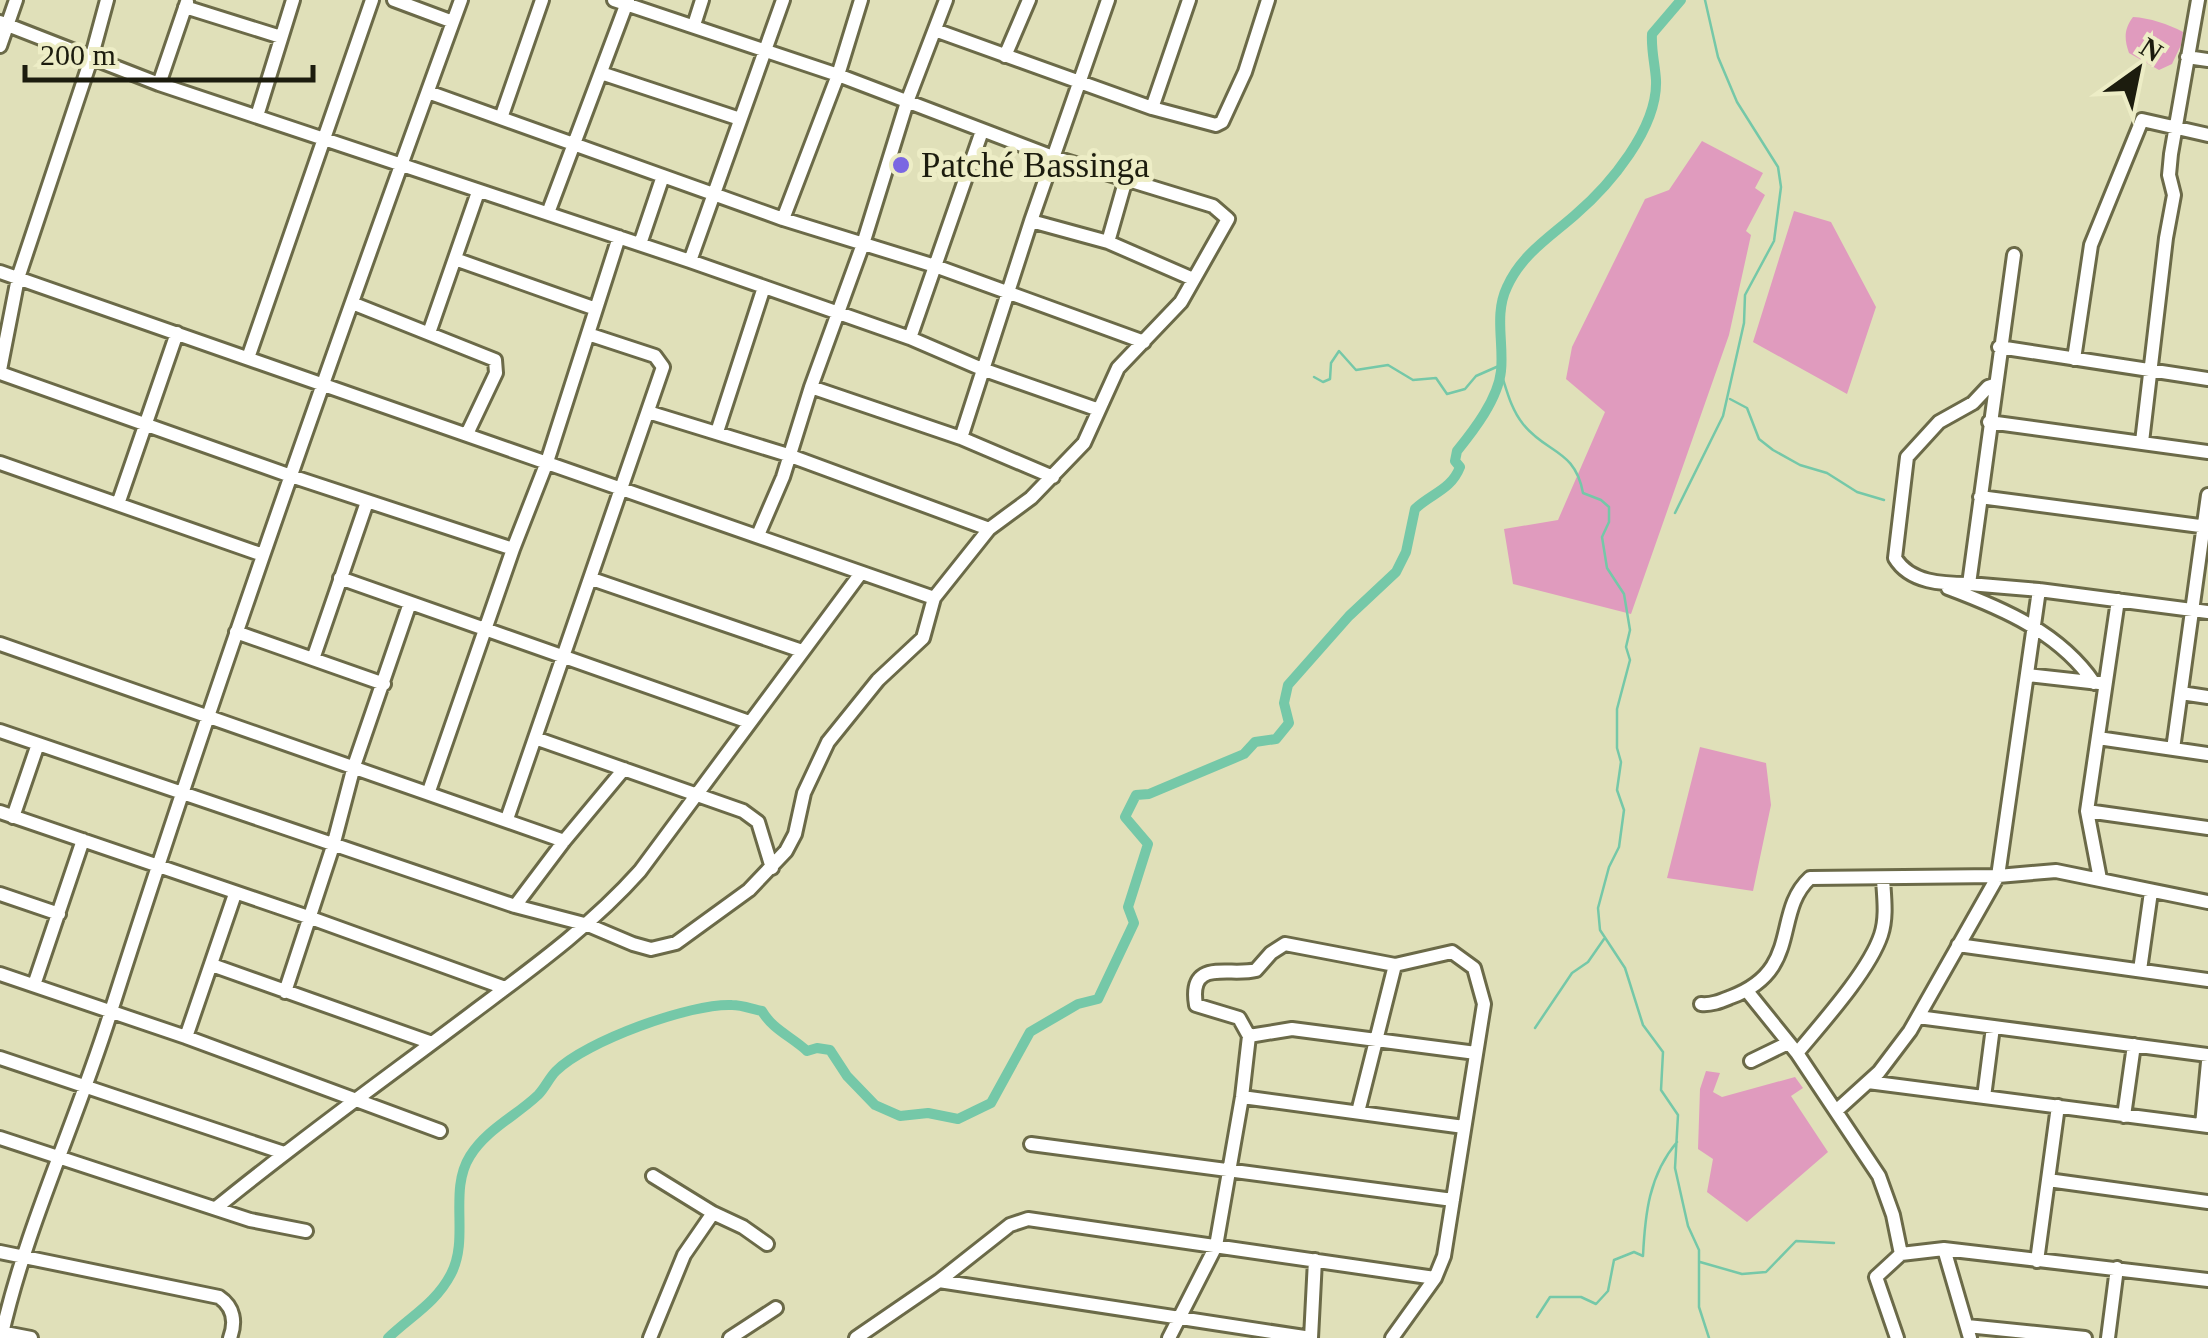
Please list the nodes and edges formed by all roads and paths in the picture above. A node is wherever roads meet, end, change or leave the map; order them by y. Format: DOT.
graph roads {
  1 [pos="16,0"];
  2 [pos="107,0"];
  3 [pos="293,0"];
  4 [pos="372,0"];
  5 [pos="394,0"];
  6 [pos="461,0"];
  7 [pos="542,0"];
  8 [pos="702,0"];
  9 [pos="784,0"];
  10 [pos="861,0"];
  11 [pos="946,0"];
  12 [pos="1029,0"];
  13 [pos="1108,0"];
  14 [pos="1189,0"];
  15 [pos="1268,0"];
  16 [pos="2198,0"];
  17 [pos="623,1"];
  18 [pos="186,3"];
  19 [pos="453,22"];
  20 [pos="4,23"];
  21 [pos="694,25"];
  22 [pos="935,30"];
  23 [pos="281,38"];
  24 [pos="0,46"];
  25 [pos="765,51"];
  26 [pos="1005,56"];
  27 [pos="2188,57"];
  28 [pos="91,59"];
  29 [pos="2208,60"];
  30 [pos="601,73"];
  31 [pos="838,75"];
  32 [pos="1078,82"];
  33 [pos="159,84"];
  34 [pos="428,92"];
  35 [pos="907,102"];
  36 [pos="1152,108"];
  37 [pos="256,116"];
  38 [pos="501,118"];
  39 [pos="740,118"];
  40 [pos="2178,130"];
  41 [pos="982,131"];
  42 [pos="2208,135"];
  43 [pos="323,138"];
  44 [pos="572,144"];
  45 [pos="1053,157"];
  46 [pos="403,164"];
  47 [pos="663,176"];
  48 [pos="1126,179"];
  49 [pos="478,192"];
  50 [pos="713,194"];
  51 [pos="548,213"];
  52 [pos="783,219"];
  53 [pos="1031,220"];
  54 [pos="619,237"];
  55 [pos="1108,242"];
  56 [pos="640,244"];
  57 [pos="863,244"];
  58 [pos="2014,254"];
  59 [pos="455,259"];
  60 [pos="690,261"];
  61 [pos="935,266"];
  62 [pos="0,272"];
  63 [pos="18,278"];
  64 [pos="1193,279"];
  65 [pos="764,287"];
  66 [pos="1008,292"];
  67 [pos="352,303"];
  68 [pos="596,310"];
  69 [pos="839,313"];
  70 [pos="430,333"];
  71 [pos="177,334"];
  72 [pos="588,334"];
  73 [pos="910,338"];
  74 [pos="1144,342"];
  75 [pos="1999,348"];
  76 [pos="248,358"];
  77 [pos="2074,359"];
  78 [pos="982,369"];
  79 [pos="2149,370"];
  80 [pos="0,371"];
  81 [pos="2208,380"];
  82 [pos="322,384"];
  83 [pos="1994,385"];
  84 [pos="811,387"];
  85 [pos="1099,410"];
  86 [pos="648,412"];
  87 [pos="1989,422"];
  88 [pos="146,425"];
  89 [pos="717,432"];
  90 [pos="467,434"];
  91 [pos="961,438"];
  92 [pos="2142,442"];
  93 [pos="2208,452"];
  94 [pos="788,454"];
  95 [pos="547,462"];
  96 [pos="0,463"];
  97 [pos="291,476"];
  98 [pos="1053,477"];
  99 [pos="622,488"];
  100 [pos="2208,496"];
  101 [pos="1980,497"];
  102 [pos="367,502"];
  103 [pos="118,504"];
  104 [pos="2206,526"];
  105 [pos="989,530"];
  106 [pos="758,535"];
  107 [pos="512,549"];
  108 [pos="263,555"];
  109 [pos="861,573"];
  110 [pos="1916,576"];
  111 [pos="340,578"];
  112 [pos="592,579"];
  113 [pos="1970,584"];
  114 [pos="2039,590"];
  115 [pos="934,598"];
  116 [pos="2118,600"];
  117 [pos="410,603"];
  118 [pos="2192,610"];
  119 [pos="2208,612"];
  120 [pos="484,628"];
  121 [pos="2034,628"];
  122 [pos="236,632"];
  123 [pos="0,644"];
  124 [pos="802,651"];
  125 [pos="564,656"];
  126 [pos="313,659"];
  127 [pos="2028,674"];
  128 [pos="2100,683"];
  129 [pos="384,684"];
  130 [pos="2181,693"];
  131 [pos="2208,697"];
  132 [pos="210,714"];
  133 [pos="749,722"];
  134 [pos="0,730"];
  135 [pos="535,738"];
  136 [pos="2098,738"];
  137 [pos="38,744"];
  138 [pos="2174,749"];
  139 [pos="2208,754"];
  140 [pos="354,766"];
  141 [pos="624,769"];
  142 [pos="429,791"];
  143 [pos="698,793"];
  144 [pos="183,795"];
  145 [pos="2088,811"];
  146 [pos="7,814"];
  147 [pos="508,820"];
  148 [pos="2208,828"];
  149 [pos="83,840"];
  150 [pos="564,841"];
  151 [pos="333,846"];
  152 [pos="156,867"];
  153 [pos="772,868"];
  154 [pos="1998,876"];
  155 [pos="1883,878"];
  156 [pos="2100,880"];
  157 [pos="2151,892"];
  158 [pos="0,894"];
  159 [pos="235,894"];
  160 [pos="2208,902"];
  161 [pos="515,906"];
  162 [pos="59,914"];
  163 [pos="310,918"];
  164 [pos="588,925"];
  165 [pos="1958,945"];
  166 [pos="1395,965"];
  167 [pos="212,966"];
  168 [pos="2140,970"];
  169 [pos="0,974"];
  170 [pos="2208,980"];
  171 [pos="34,984"];
  172 [pos="505,988"];
  173 [pos="1748,991"];
  174 [pos="285,992"];
  175 [pos="1701,1004"];
  176 [pos="112,1012"];
  177 [pos="1918,1017"];
  178 [pos="1994,1027"];
  179 [pos="1249,1036"];
  180 [pos="186,1037"];
  181 [pos="1376,1038"];
  182 [pos="432,1043"];
  183 [pos="2134,1045"];
  184 [pos="1792,1048"];
  185 [pos="1476,1053"];
  186 [pos="0,1058"];
  187 [pos="2208,1059"];
  188 [pos="1751,1061"];
  189 [pos="1868,1082"];
  190 [pos="86,1087"];
  191 [pos="1242,1096"];
  192 [pos="1984,1097"];
  193 [pos="356,1098"];
  194 [pos="2058,1106"];
  195 [pos="1836,1111"];
  196 [pos="1358,1112"];
  197 [pos="2124,1116"];
  198 [pos="2205,1125"];
  199 [pos="1464,1127"];
  200 [pos="440,1131"];
  201 [pos="0,1138"];
  202 [pos="1031,1144"];
  203 [pos="284,1153"];
  204 [pos="59,1159"];
  205 [pos="1230,1168"];
  206 [pos="653,1176"];
  207 [pos="2048,1180"];
  208 [pos="1453,1200"];
  209 [pos="2208,1202"];
  210 [pos="216,1208"];
  211 [pos="713,1213"];
  212 [pos="306,1232"];
  213 [pos="767,1244"];
  214 [pos="1216,1246"];
  215 [pos="1944,1249"];
  216 [pos="0,1252"];
  217 [pos="1901,1254"];
  218 [pos="24,1258"];
  219 [pos="1315,1260"];
  220 [pos="2037,1260"];
  221 [pos="2117,1268"];
  222 [pos="1435,1278"];
  223 [pos="2208,1280"];
  224 [pos="939,1281"];
  225 [pos="776,1308"];
  226 [pos="1176,1319"];
  227 [pos="1969,1332"];
  228 [pos="1,1334"];
  229 [pos="31,1338"];
  230 [pos="230,1338"];
  231 [pos="650,1338"];
  232 [pos="730,1338"];
  233 [pos="856,1338"];
  234 [pos="1169,1338"];
  235 [pos="1311,1338"];
  236 [pos="1392,1338"];
  237 [pos="1897,1338"];
  238 [pos="2085,1338"];
  239 [pos="2108,1338"];
  1 -- 20 [label="street"];
  2 -- 28 [label="street"];
  3 -- 23 [label="street"];
  4 -- 43 [label="street"];
  5 -- 19 [label="street"];
  6 -- 19 [label="street"];
  7 -- 38 [label="street"];
  8 -- 21 [label="street"];
  9 -- 25 [label="street"];
  10 -- 31 [label="street"];
  11 -- 22 [label="street"];
  12 -- 26 [label="street"];
  13 -- 32 [label="street"];
  14 -- 36 [label="street"];
  15 -- 36 [label="street"];
  16 -- 27 [label="street"];
  17 -- 21 [label="street"];
  17 -- 30 [label="street"];
  18 -- 23 [label="street"];
  18 -- 33 [label="street"];
  19 -- 34 [label="street"];
  20 -- 24 [label="street"];
  20 -- 28 [label="street"];
  21 -- 25 [label="street"];
  22 -- 26 [label="street"];
  22 -- 35 [label="street"];
  23 -- 37 [label="street"];
  25 -- 31 [label="street"];
  25 -- 39 [label="street"];
  26 -- 32 [label="street"];
  27 -- 29 [label="street"];
  27 -- 40 [label="street"];
  28 -- 33 [label="street"];
  28 -- 63 [label="street"];
  30 -- 39 [label="street"];
  30 -- 44 [label="street"];
  31 -- 35 [label="street"];
  31 -- 52 [label="street"];
  32 -- 36 [label="street"];
  32 -- 45 [label="street"];
  33 -- 37 [label="street"];
  34 -- 38 [label="street"];
  34 -- 46 [label="street"];
  35 -- 41 [label="street"];
  35 -- 57 [label="street"];
  37 -- 43 [label="street"];
  38 -- 44 [label="street"];
  39 -- 50 [label="street"];
  40 -- 42 [label="street"];
  40 -- 77 [label="street"];
  40 -- 79 [label="street"];
  41 -- 45 [label="street"];
  41 -- 61 [label="street"];
  43 -- 46 [label="street"];
  43 -- 76 [label="street"];
  44 -- 47 [label="street"];
  44 -- 51 [label="street"];
  45 -- 48 [label="street"];
  45 -- 53 [label="street"];
  46 -- 49 [label="street"];
  46 -- 67 [label="street"];
  47 -- 50 [label="street"];
  47 -- 56 [label="street"];
  48 -- 55 [label="street"];
  48 -- 64 [label="street"];
  49 -- 51 [label="street"];
  49 -- 59 [label="street"];
  50 -- 52 [label="street"];
  50 -- 60 [label="street"];
  51 -- 54 [label="street"];
  52 -- 57 [label="street"];
  53 -- 55 [label="street"];
  53 -- 66 [label="street"];
  54 -- 56 [label="street"];
  54 -- 68 [label="street"];
  55 -- 64 [label="street"];
  56 -- 60 [label="street"];
  57 -- 61 [label="street"];
  57 -- 69 [label="street"];
  58 -- 75 [label="street"];
  59 -- 68 [label="street"];
  59 -- 70 [label="street"];
  60 -- 65 [label="street"];
  61 -- 66 [label="street"];
  61 -- 73 [label="street"];
  62 -- 63 [label="street"];
  63 -- 71 [label="street"];
  63 -- 80 [label="street"];
  64 -- 74 [label="street"];
  65 -- 69 [label="street"];
  65 -- 89 [label="street"];
  66 -- 74 [label="street"];
  66 -- 78 [label="street"];
  67 -- 70 [label="street"];
  67 -- 82 [label="street"];
  68 -- 72 [label="street"];
  69 -- 73 [label="street"];
  69 -- 84 [label="street"];
  70 -- 90 [label="street"];
  71 -- 76 [label="street"];
  71 -- 88 [label="street"];
  72 -- 86 [label="street"];
  72 -- 95 [label="street"];
  73 -- 78 [label="street"];
  74 -- 85 [label="street"];
  75 -- 77 [label="street"];
  75 -- 83 [label="street"];
  76 -- 82 [label="street"];
  77 -- 79 [label="street"];
  78 -- 85 [label="street"];
  78 -- 91 [label="street"];
  79 -- 81 [label="street"];
  79 -- 92 [label="street"];
  80 -- 88 [label="street"];
  82 -- 90 [label="street"];
  82 -- 97 [label="street"];
  83 -- 87 [label="street"];
  83 -- 110 [label="street"];
  84 -- 91 [label="street"];
  84 -- 94 [label="street"];
  85 -- 98 [label="street"];
  86 -- 89 [label="street"];
  86 -- 99 [label="street"];
  87 -- 92 [label="street"];
  87 -- 101 [label="street"];
  88 -- 97 [label="street"];
  88 -- 103 [label="street"];
  89 -- 94 [label="street"];
  90 -- 95 [label="street"];
  91 -- 98 [label="street"];
  92 -- 93 [label="street"];
  94 -- 105 [label="street"];
  94 -- 106 [label="street"];
  95 -- 99 [label="street"];
  95 -- 107 [label="street"];
  96 -- 103 [label="street"];
  97 -- 102 [label="street"];
  97 -- 108 [label="street"];
  98 -- 105 [label="street"];
  99 -- 106 [label="street"];
  99 -- 112 [label="street"];
  100 -- 104 [label="street"];
  101 -- 104 [label="street"];
  101 -- 113 [label="street"];
  102 -- 107 [label="street"];
  102 -- 111 [label="street"];
  103 -- 108 [label="street"];
  104 -- 118 [label="street"];
  105 -- 115 [label="street"];
  106 -- 109 [label="street"];
  107 -- 120 [label="street"];
  108 -- 122 [label="street"];
  109 -- 115 [label="street"];
  109 -- 124 [label="street"];
  110 -- 113 [label="street"];
  110 -- 121 [label="street"];
  111 -- 117 [label="street"];
  111 -- 126 [label="street"];
  112 -- 124 [label="street"];
  112 -- 125 [label="street"];
  113 -- 114 [label="street"];
  114 -- 116 [label="street"];
  114 -- 121 [label="street"];
  115 -- 153 [label="street"];
  116 -- 118 [label="street"];
  116 -- 128 [label="street"];
  117 -- 120 [label="street"];
  117 -- 129 [label="street"];
  118 -- 119 [label="street"];
  118 -- 130 [label="street"];
  120 -- 125 [label="street"];
  120 -- 142 [label="street"];
  121 -- 127 [label="street"];
  121 -- 128 [label="street"];
  122 -- 126 [label="street"];
  122 -- 132 [label="street"];
  123 -- 132 [label="street"];
  124 -- 133 [label="street"];
  125 -- 133 [label="street"];
  125 -- 135 [label="street"];
  126 -- 129 [label="street"];
  127 -- 128 [label="street"];
  127 -- 154 [label="street"];
  128 -- 136 [label="street"];
  129 -- 140 [label="street"];
  130 -- 131 [label="street"];
  130 -- 138 [label="street"];
  132 -- 140 [label="street"];
  132 -- 144 [label="street"];
  133 -- 143 [label="street"];
  134 -- 137 [label="street"];
  135 -- 141 [label="street"];
  135 -- 147 [label="street"];
  136 -- 138 [label="street"];
  136 -- 145 [label="street"];
  137 -- 144 [label="street"];
  137 -- 146 [label="street"];
  138 -- 139 [label="street"];
  140 -- 142 [label="street"];
  140 -- 151 [label="street"];
  141 -- 143 [label="street"];
  141 -- 150 [label="street"];
  142 -- 147 [label="street"];
  143 -- 153 [label="street"];
  143 -- 164 [label="street"];
  144 -- 151 [label="street"];
  144 -- 152 [label="street"];
  145 -- 148 [label="street"];
  145 -- 156 [label="street"];
  146 -- 149 [label="street"];
  147 -- 150 [label="street"];
  149 -- 152 [label="street"];
  149 -- 162 [label="street"];
  150 -- 161 [label="street"];
  151 -- 161 [label="street"];
  151 -- 163 [label="street"];
  152 -- 159 [label="street"];
  152 -- 176 [label="street"];
  153 -- 164 [label="street"];
  154 -- 155 [label="street"];
  154 -- 156 [label="street"];
  154 -- 165 [label="street"];
  155 -- 173 [label="street"];
  155 -- 184 [label="street"];
  156 -- 157 [label="street"];
  157 -- 160 [label="street"];
  157 -- 168 [label="street"];
  158 -- 162 [label="street"];
  159 -- 163 [label="street"];
  159 -- 167 [label="street"];
  161 -- 164 [label="street"];
  162 -- 171 [label="street"];
  163 -- 172 [label="street"];
  163 -- 174 [label="street"];
  164 -- 172 [label="street"];
  165 -- 168 [label="street"];
  165 -- 177 [label="street"];
  166 -- 179 [label="street"];
  166 -- 181 [label="street"];
  166 -- 185 [label="street"];
  167 -- 174 [label="street"];
  167 -- 180 [label="street"];
  168 -- 170 [label="street"];
  169 -- 171 [label="street"];
  171 -- 176 [label="street"];
  172 -- 182 [label="street"];
  173 -- 175 [label="street"];
  173 -- 184 [label="street"];
  174 -- 182 [label="street"];
  176 -- 180 [label="street"];
  176 -- 190 [label="street"];
  177 -- 178 [label="street"];
  177 -- 189 [label="street"];
  178 -- 183 [label="street"];
  178 -- 192 [label="street"];
  179 -- 181 [label="street"];
  179 -- 191 [label="street"];
  180 -- 193 [label="street"];
  181 -- 185 [label="street"];
  181 -- 196 [label="street"];
  182 -- 193 [label="street"];
  183 -- 187 [label="street"];
  183 -- 197 [label="street"];
  184 -- 188 [label="street"];
  184 -- 195 [label="street"];
  185 -- 199 [label="street"];
  186 -- 190 [label="street"];
  187 -- 198 [label="street"];
  189 -- 192 [label="street"];
  189 -- 195 [label="street"];
  190 -- 203 [label="street"];
  190 -- 204 [label="street"];
  191 -- 196 [label="street"];
  191 -- 205 [label="street"];
  192 -- 194 [label="street"];
  193 -- 200 [label="street"];
  193 -- 203 [label="street"];
  194 -- 197 [label="street"];
  194 -- 207 [label="street"];
  195 -- 217 [label="street"];
  196 -- 199 [label="street"];
  197 -- 198 [label="street"];
  199 -- 208 [label="street"];
  201 -- 204 [label="street"];
  202 -- 205 [label="street"];
  203 -- 210 [label="street"];
  204 -- 210 [label="street"];
  204 -- 218 [label="street"];
  205 -- 208 [label="street"];
  205 -- 214 [label="street"];
  206 -- 211 [label="street"];
  207 -- 209 [label="street"];
  207 -- 220 [label="street"];
  208 -- 222 [label="street"];
  210 -- 212 [label="street"];
  211 -- 213 [label="street"];
  211 -- 231 [label="street"];
  214 -- 219 [label="street"];
  214 -- 224 [label="street"];
  214 -- 226 [label="street"];
  215 -- 217 [label="street"];
  215 -- 220 [label="street"];
  215 -- 227 [label="street"];
  216 -- 218 [label="street"];
  217 -- 237 [label="street"];
  218 -- 228 [label="street"];
  218 -- 230 [label="street"];
  219 -- 222 [label="street"];
  219 -- 235 [label="street"];
  220 -- 221 [label="street"];
  221 -- 223 [label="street"];
  221 -- 239 [label="street"];
  222 -- 236 [label="street"];
  224 -- 226 [label="street"];
  224 -- 233 [label="street"];
  225 -- 232 [label="street"];
  226 -- 234 [label="street"];
  226 -- 235 [label="street"];
  227 -- 238 [label="street"];
  228 -- 229 [label="street"];
}
